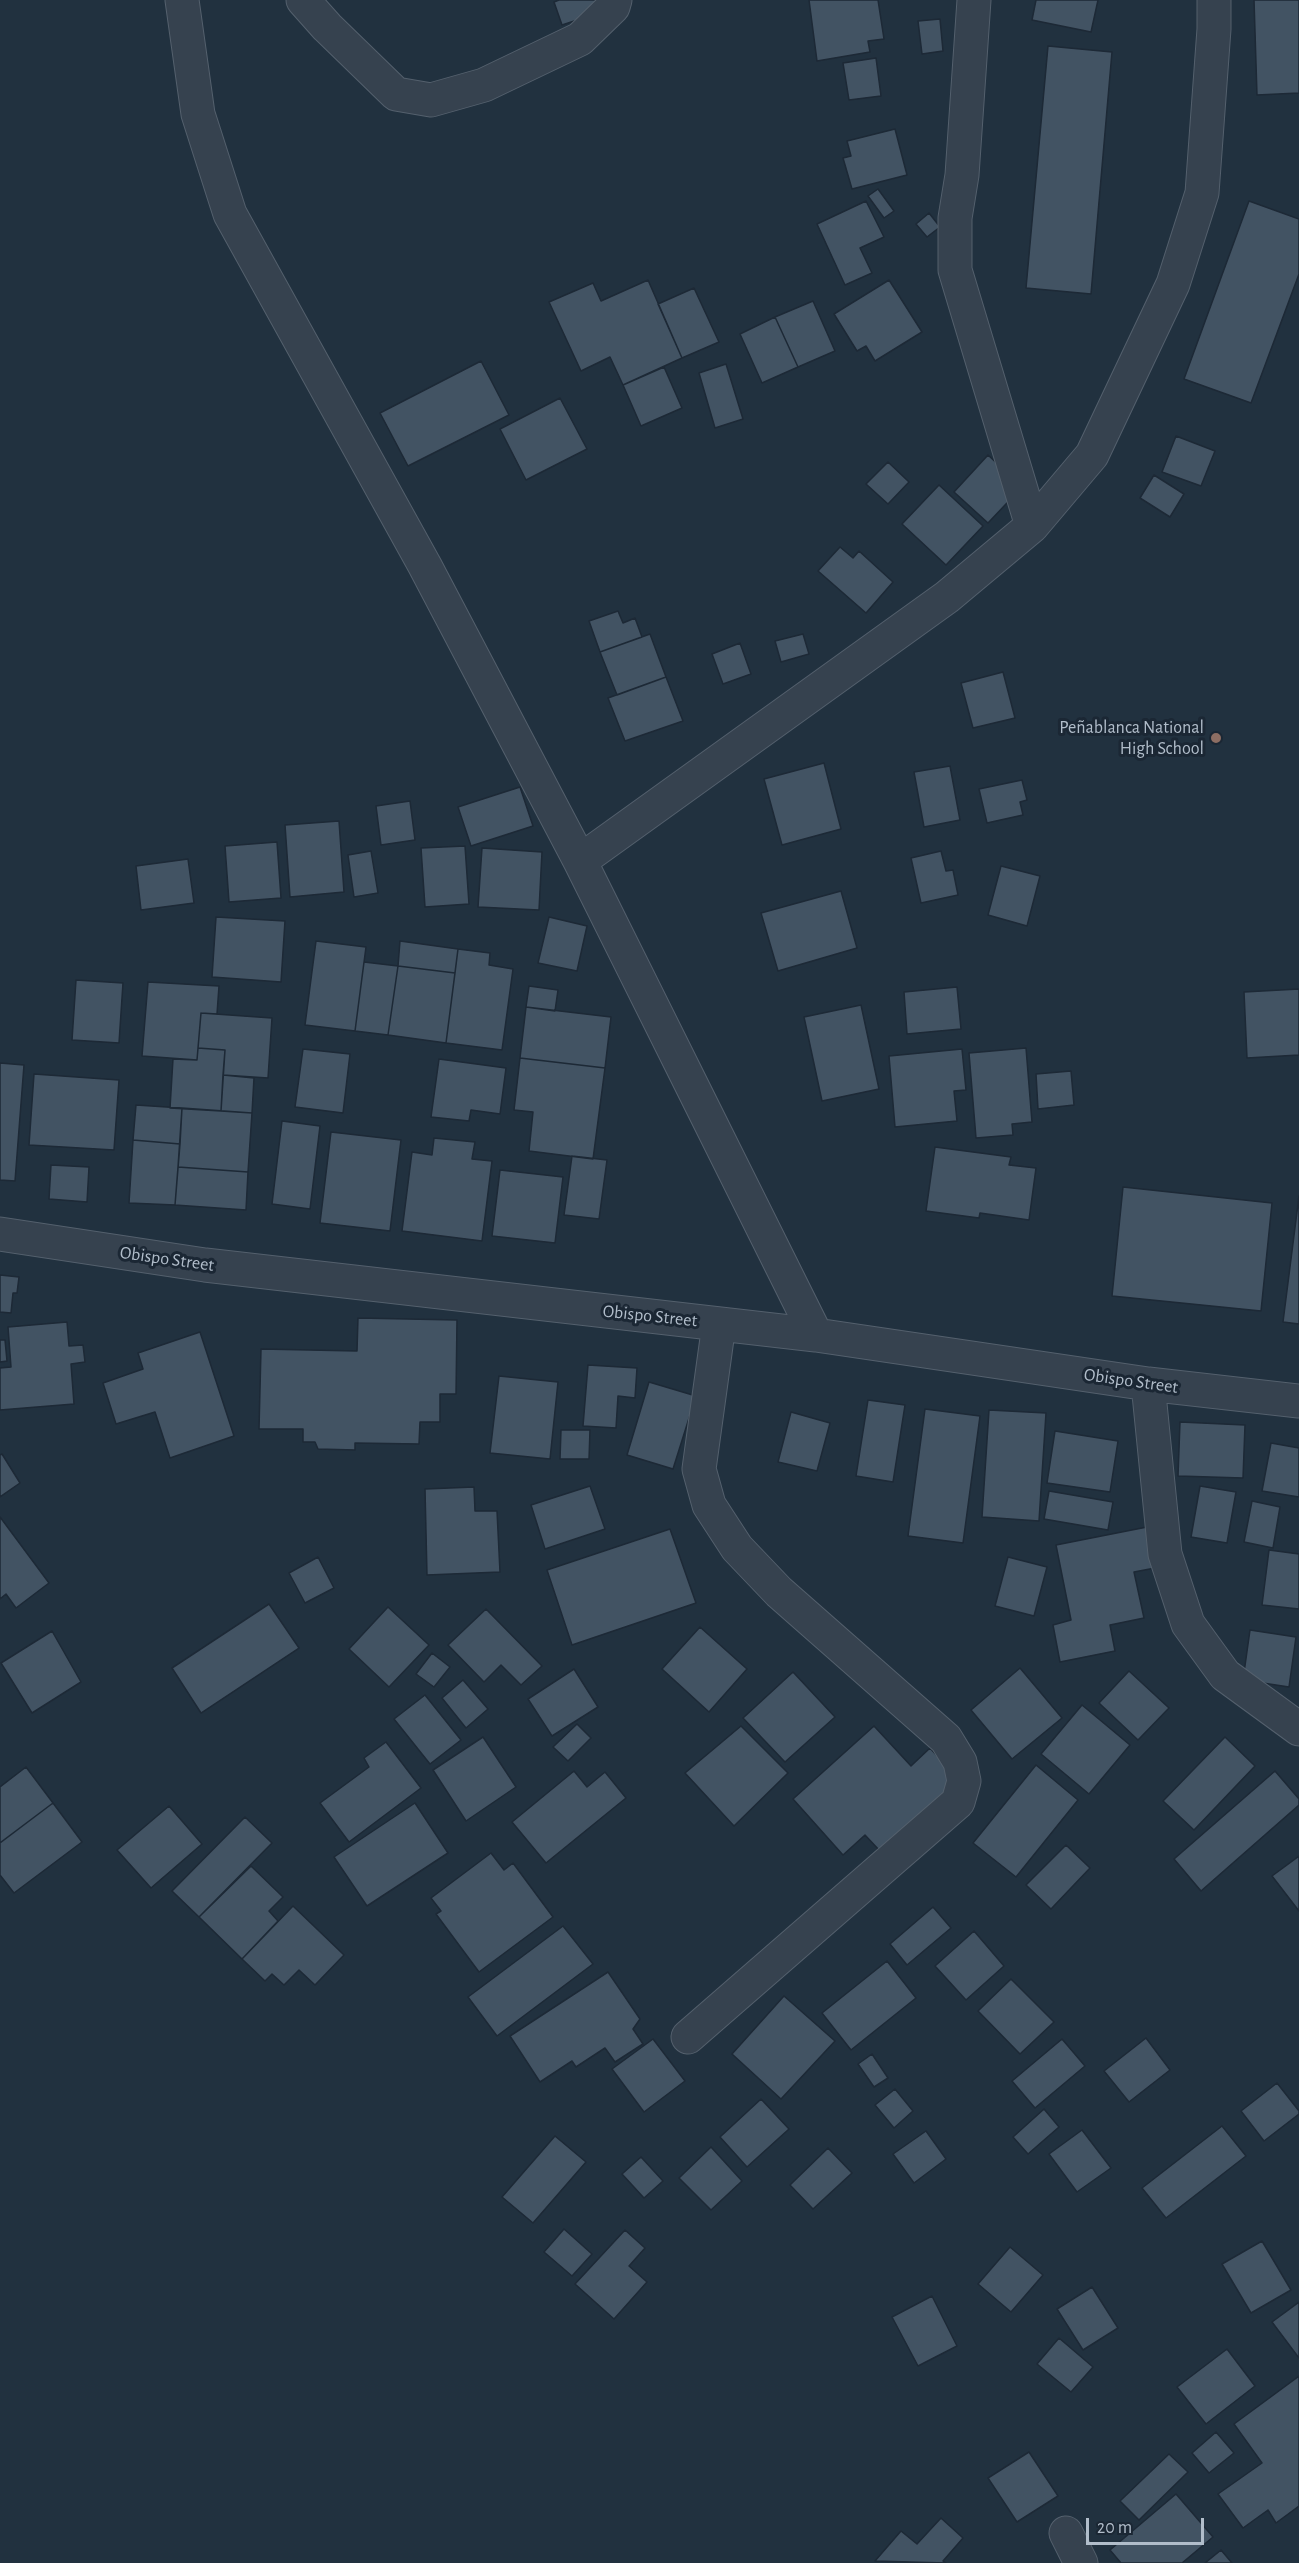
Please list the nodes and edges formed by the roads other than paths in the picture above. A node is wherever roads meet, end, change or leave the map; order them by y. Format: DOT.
graph roads {
  1 [pos="182,0"];
  2 [pos="303,0"];
  3 [pos="615,0"];
  4 [pos="974,0"];
  5 [pos="1214,0"];
  6 [pos="1032,526"];
  7 [pos="579,861"];
  8 [pos="0,1234"];
  9 [pos="719,1324"];
  10 [pos="816,1335"];
  11 [pos="1148,1384"];
  12 [pos="1299,1401"];
  13 [pos="1299,1729"];
  14 [pos="688,2037"];
  15 [pos="1066,2533"];
  16 [pos="1081,2563"];
  1 -- 7 [label="street"];
  2 -- 3 [label="street"];
  4 -- 6 [label="street"];
  5 -- 6 [label="street"];
  6 -- 7 [label="street"];
  7 -- 10 [label="street"];
  8 -- 9 [label="street, Obispo Street"];
  9 -- 10 [label="street, Obispo Street"];
  9 -- 14 [label="street"];
  10 -- 11 [label="street, Obispo Street"];
  11 -- 12 [label="street, Obispo Street"];
  11 -- 13 [label="street"];
  15 -- 16 [label="street"];
}
